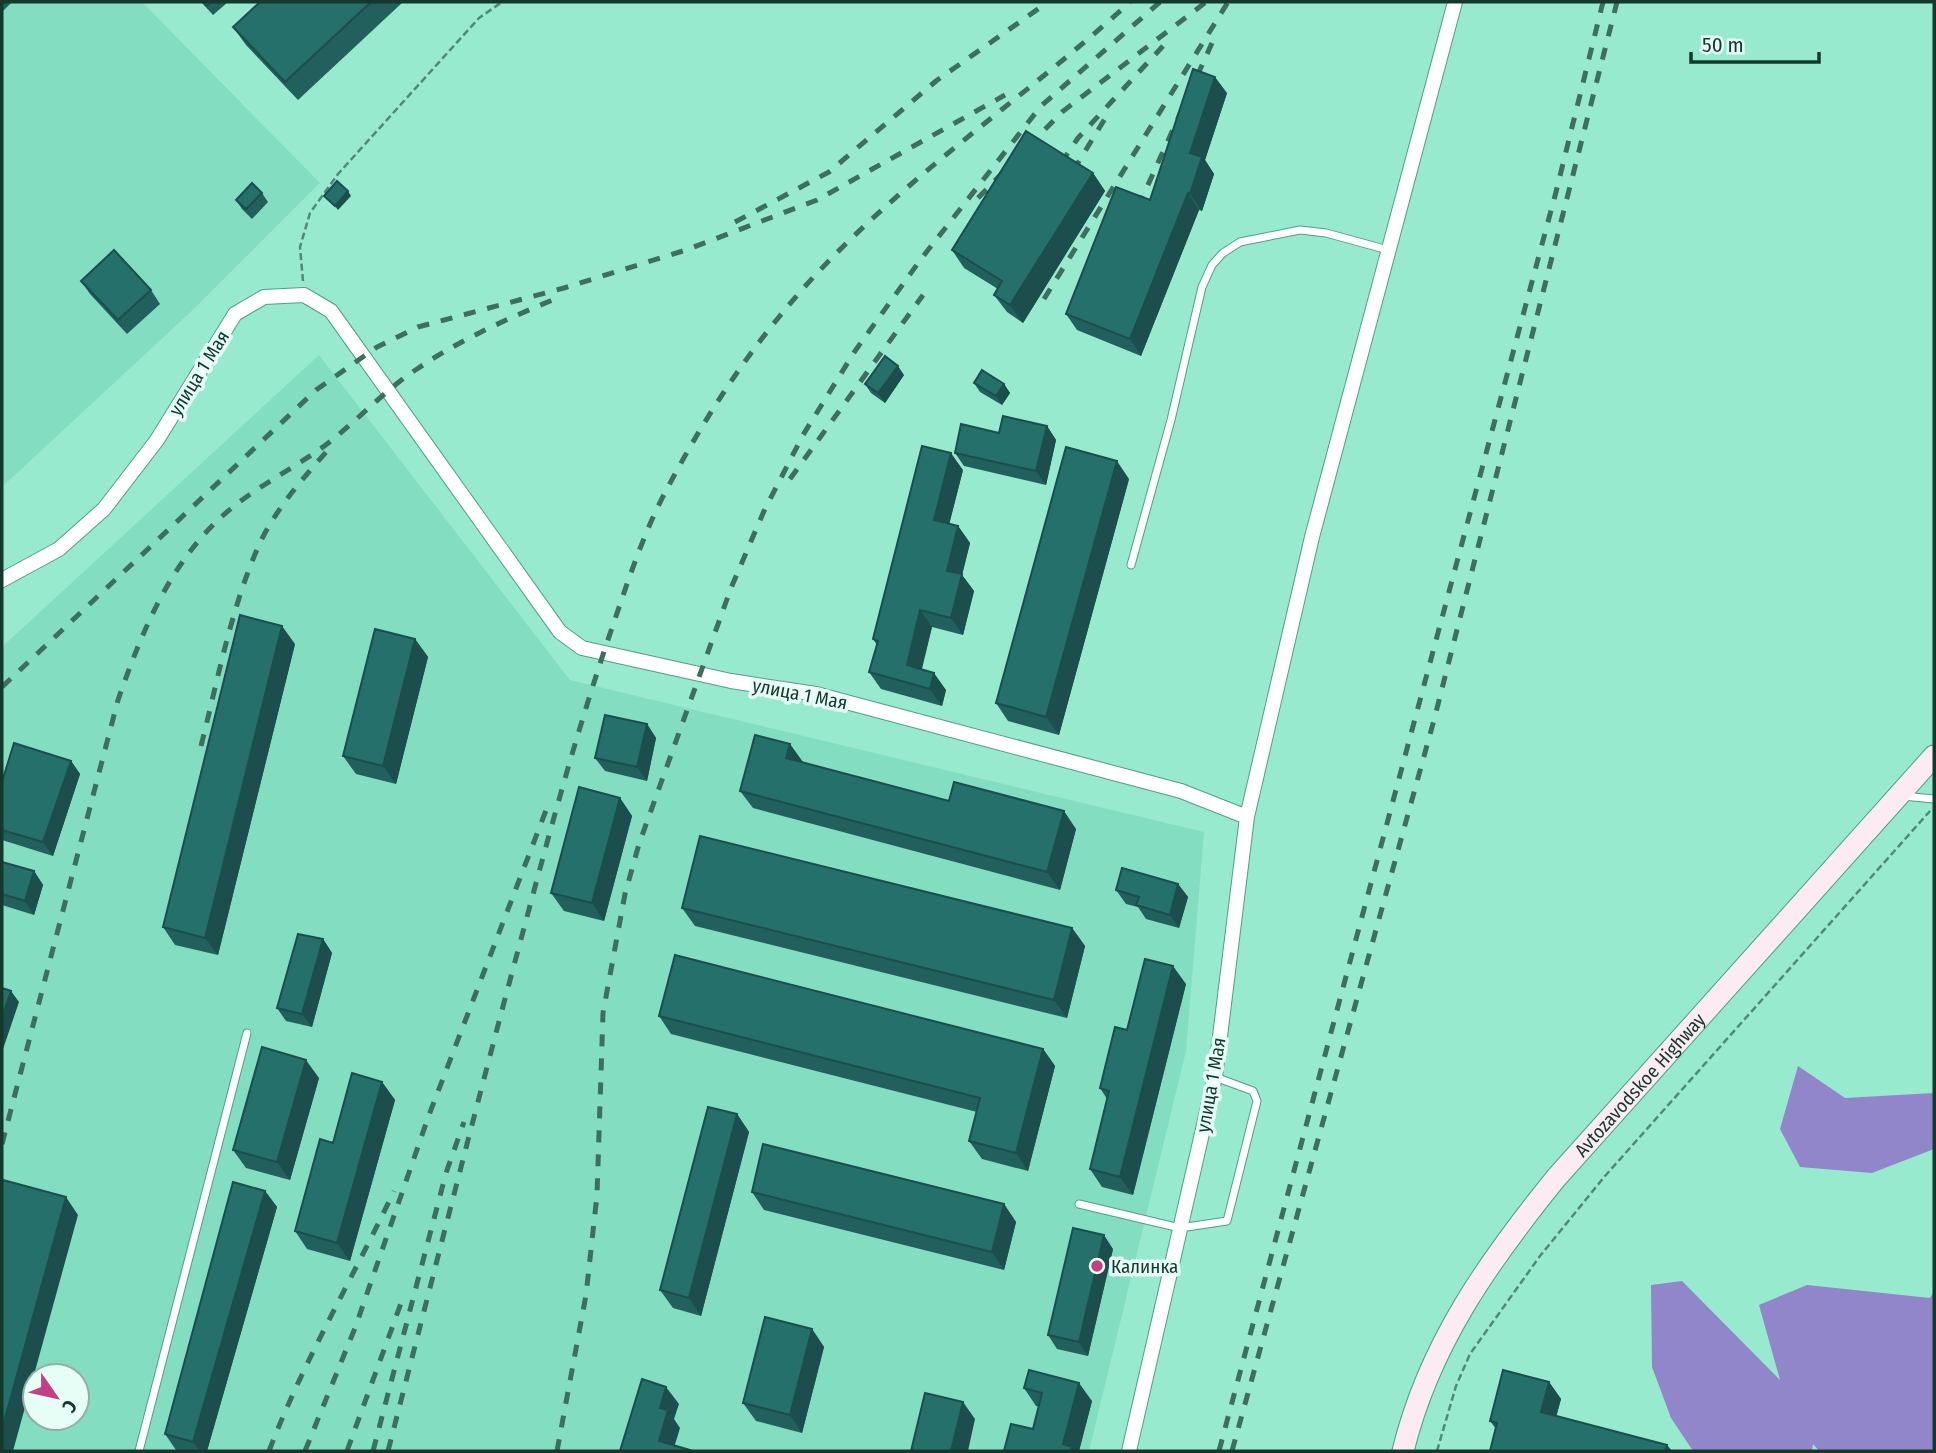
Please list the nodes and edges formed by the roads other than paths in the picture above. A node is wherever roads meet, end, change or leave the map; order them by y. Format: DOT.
graph roads {
  1 [pos="1455,2"];
  2 [pos="1388,250"];
  3 [pos="1131,565"];
  4 [pos="2,580"];
  5 [pos="1934,755"];
  6 [pos="1898,796"];
  7 [pos="1934,799"];
  8 [pos="1247,817"];
  9 [pos="247,1033"];
  10 [pos="1215,1077"];
  11 [pos="1079,1204"];
  12 [pos="1180,1228"];
  13 [pos="139,1451"];
  14 [pos="1129,1451"];
  15 [pos="1403,1451"];
  1 -- 2 [label="street"];
  2 -- 3 [label="lane"];
  2 -- 8 [label="street"];
  4 -- 8 [label="street, улица 1 Мая"];
  5 -- 6 [label="main road, Avtozavodskoe Highway"];
  6 -- 7 [label="lane"];
  6 -- 15 [label="main road, Avtozavodskoe Highway"];
  8 -- 10 [label="street, улица 1 Мая"];
  9 -- 13 [label="lane"];
  10 -- 12 [label="street, улица 1 Мая"];
  10 -- 12 [label="lane"];
  11 -- 12 [label="lane"];
  12 -- 14 [label="street, улица 1 Мая"];
}
